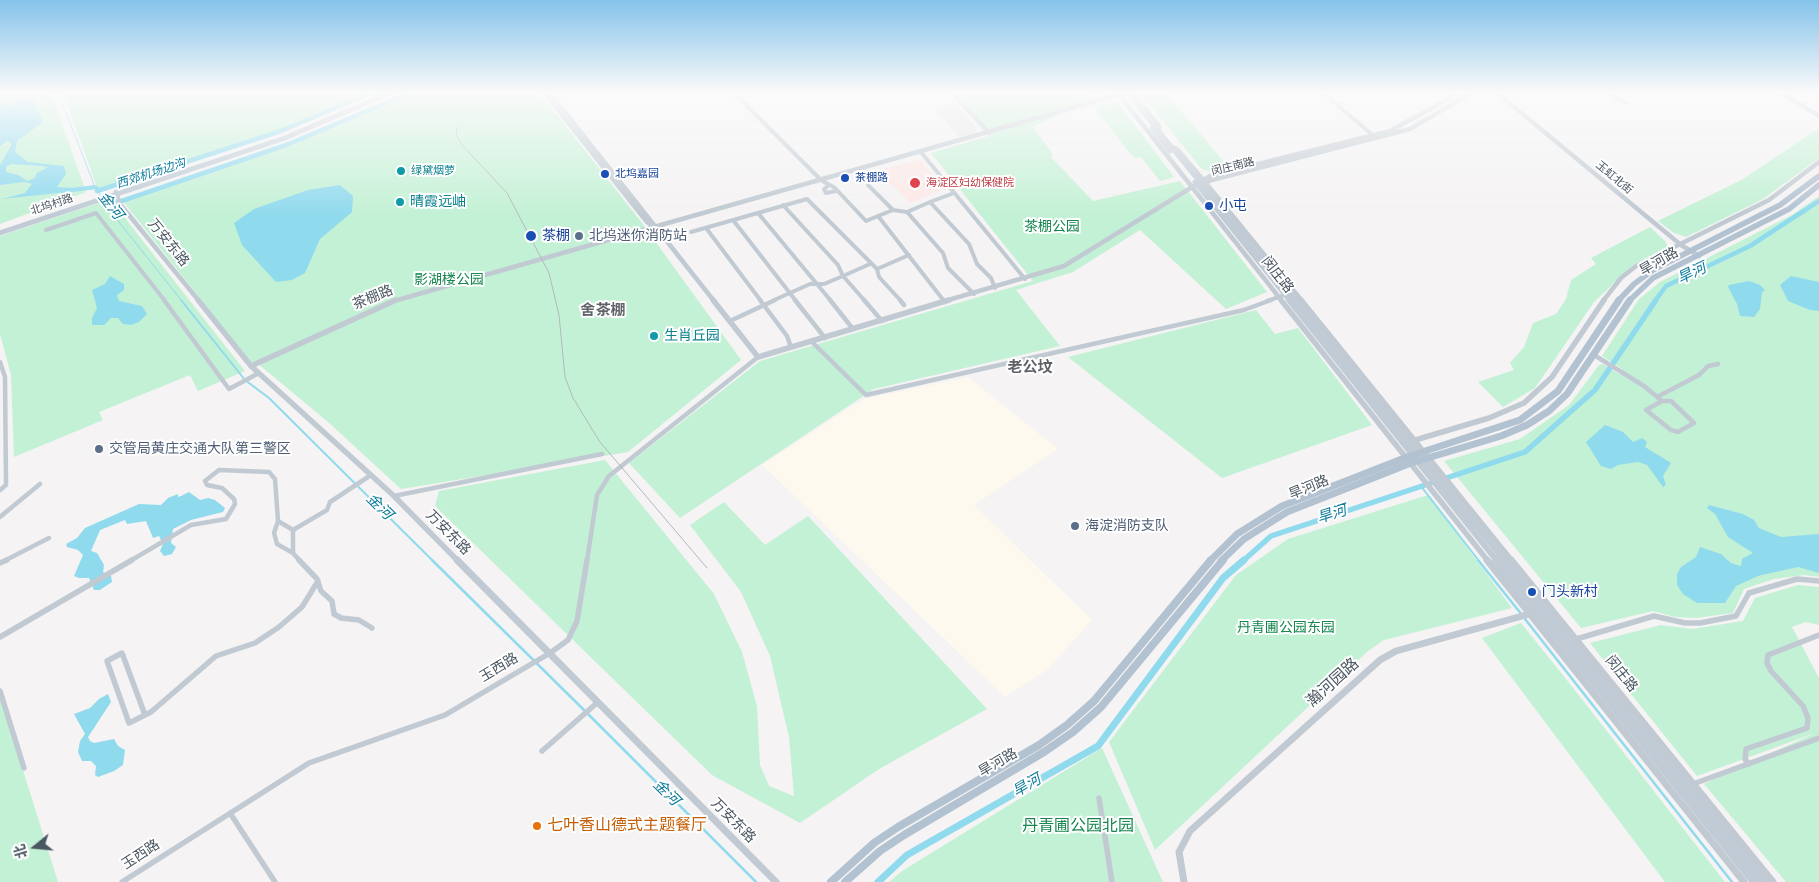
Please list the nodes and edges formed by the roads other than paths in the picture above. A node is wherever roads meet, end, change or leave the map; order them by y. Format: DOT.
graph roads {
  1 [pos="288,133"];
  2 [pos="297,133"];
  3 [pos="580,133"];
  4 [pos="774,133"];
  5 [pos="989,133"];
  6 [pos="1157,133"];
  7 [pos="1163,133"];
  8 [pos="1379,133"];
  9 [pos="1395,133"];
  10 [pos="1546,133"];
  11 [pos="1374,135"];
  12 [pos="1378,139"];
  13 [pos="1175,148"];
  14 [pos="921,153"];
  15 [pos="1819,162"];
  16 [pos="1819,176"];
  17 [pos="822,181"];
  18 [pos="1199,183"];
  19 [pos="868,185"];
  20 [pos="1819,185"];
  21 [pos="828,186"];
  22 [pos="836,191"];
  23 [pos="116,193"];
  24 [pos="954,193"];
  25 [pos="96,200"];
  26 [pos="930,202"];
  27 [pos="783,205"];
  28 [pos="893,210"];
  29 [pos="907,212"];
  30 [pos="758,213"];
  31 [pos="878,216"];
  32 [pos="733,220"];
  33 [pos="655,227"];
  34 [pos="706,228"];
  35 [pos="0,229"];
  36 [pos="46,230"];
  37 [pos="691,232"];
  38 [pos="0,233"];
  39 [pos="1681,245"];
  40 [pos="1690,251"];
  41 [pos="909,255"];
  42 [pos="1699,256"];
  43 [pos="870,264"];
  44 [pos="877,269"];
  45 [pos="1653,270"];
  46 [pos="1660,274"];
  47 [pos="844,276"];
  48 [pos="1025,279"];
  49 [pos="818,284"];
  50 [pos="995,288"];
  51 [pos="789,293"];
  52 [pos="974,294"];
  53 [pos="1281,296"];
  54 [pos="946,302"];
  55 [pos="763,305"];
  56 [pos="904,305"];
  57 [pos="730,321"];
  58 [pos="882,321"];
  59 [pos="854,329"];
  60 [pos="824,338"];
  61 [pos="811,342"];
  62 [pos="791,347"];
  63 [pos="758,357"];
  64 [pos="1597,357"];
  65 [pos="0,362"];
  66 [pos="1718,364"];
  67 [pos="251,366"];
  68 [pos="259,373"];
  69 [pos="1347,374"];
  70 [pos="1348,385"];
  71 [pos="1657,397"];
  72 [pos="1662,401"];
  73 [pos="1412,441"];
  74 [pos="602,454"];
  75 [pos="1418,457"];
  76 [pos="1428,470"];
  77 [pos="371,475"];
  78 [pos="40,484"];
  79 [pos="1440,485"];
  80 [pos="0,490"];
  81 [pos="394,496"];
  82 [pos="0,517"];
  83 [pos="278,521"];
  84 [pos="293,530"];
  85 [pos="49,538"];
  86 [pos="293,553"];
  87 [pos="0,563"];
  88 [pos="1819,580"];
  89 [pos="318,581"];
  90 [pos="1529,614"];
  91 [pos="372,628"];
  92 [pos="1819,634"];
  93 [pos="0,637"];
  94 [pos="1573,640"];
  95 [pos="550,653"];
  96 [pos="0,691"];
  97 [pos="598,702"];
  98 [pos="146,715"];
  99 [pos="1819,738"];
  100 [pos="542,751"];
  101 [pos="1749,764"];
  102 [pos="24,768"];
  103 [pos="1690,785"];
  104 [pos="1099,798"];
  105 [pos="230,813"];
  106 [pos="124,882"];
  107 [pos="275,882"];
  108 [pos="776,882"];
  109 [pos="831,882"];
  110 [pos="845,882"];
  111 [pos="1112,882"];
  112 [pos="1184,882"];
  113 [pos="1744,882"];
  114 [pos="1754,882"];
  115 [pos="1764,882"];
  116 [pos="1773,882"];
  1 -- 23 [label="main road, 北坞村路"];
  2 -- 23 [label="main road, 北坞村路"];
  3 -- 33 [label="street"];
  4 -- 17 [label="street"];
  5 -- 14 [label="street, 茶棚路"];
  6 -- 18 [label="main road, 闵庄路"];
  7 -- 13 [label="main road, 闵庄路"];
  8 -- 11 [label="street, 闵庄南路"];
  9 -- 12 [label="street, 闵庄南路"];
  10 -- 39 [label="street, 玉虹北街"];
  11 -- 12 [label="street"];
  11 -- 18 [label="street, 闵庄南路"];
  12 -- 18 [label="street, 闵庄南路"];
  13 -- 18 [label="street, 闵庄路"];
  14 -- 17 [label="street, 茶棚路"];
  14 -- 24 [label="street"];
  15 -- 39 [label="street, 旱河路"];
  16 -- 40 [label="main road, 旱河路"];
  17 -- 21 [label="street"];
  17 -- 33 [label="street, 茶棚路"];
  18 -- 48 [label="street"];
  18 -- 53 [label="main road, 闵庄路"];
  18 -- 73 [label="main road, 闵庄路"];
  19 -- 28 [label="street"];
  20 -- 42 [label="main road, 旱河路"];
  21 -- 22 [label="street"];
  21 -- 22 [label="street"];
  22 -- 31 [label="street"];
  23 -- 25 [label="main road, 北坞村路"];
  23 -- 67 [label="street, 万安东路"];
  24 -- 26 [label="street"];
  24 -- 48 [label="street"];
  25 -- 35 [label="main road, 北坞村路"];
  25 -- 38 [label="main road, 北坞村路"];
  26 -- 29 [label="street"];
  26 -- 50 [label="street"];
  27 -- 30 [label="street"];
  27 -- 43 [label="street"];
  27 -- 47 [label="street"];
  28 -- 29 [label="street"];
  28 -- 31 [label="street"];
  29 -- 52 [label="street"];
  30 -- 32 [label="street"];
  30 -- 49 [label="street"];
  31 -- 41 [label="street"];
  32 -- 34 [label="street"];
  32 -- 51 [label="street"];
  33 -- 57 [label="street"];
  33 -- 67 [label="street, 茶棚路"];
  34 -- 37 [label="street"];
  34 -- 55 [label="street"];
  36 -- 68 [label="street"];
  39 -- 40 [label="street, 玉虹北街"];
  39 -- 73 [label="street, 旱河路"];
  40 -- 42 [label="street, 玉虹北街"];
  40 -- 45 [label="main road, 旱河路"];
  41 -- 44 [label="street"];
  41 -- 54 [label="street"];
  42 -- 46 [label="main road, 旱河路"];
  43 -- 44 [label="street"];
  43 -- 47 [label="street"];
  44 -- 56 [label="street"];
  45 -- 46 [label="main road"];
  45 -- 75 [label="main road, 旱河路"];
  46 -- 64 [label="main road, 旱河路"];
  47 -- 49 [label="street"];
  47 -- 58 [label="street"];
  48 -- 50 [label="street"];
  49 -- 51 [label="street"];
  49 -- 59 [label="street"];
  50 -- 52 [label="street"];
  51 -- 55 [label="street"];
  51 -- 60 [label="street"];
  52 -- 54 [label="street"];
  53 -- 61 [label="street"];
  53 -- 69 [label="main road, 闵庄路"];
  53 -- 70 [label="street, 闵庄路"];
  54 -- 58 [label="street"];
  55 -- 57 [label="street"];
  55 -- 62 [label="street"];
  57 -- 63 [label="street"];
  58 -- 59 [label="street"];
  59 -- 60 [label="street"];
  60 -- 61 [label="street"];
  61 -- 62 [label="street"];
  62 -- 63 [label="street"];
  63 -- 95 [label="street, 玉西路"];
  64 -- 71 [label="street"];
  64 -- 75 [label="main road, 旱河路"];
  65 -- 80 [label="street"];
  66 -- 71 [label="street"];
  67 -- 68 [label="street, 万安东路"];
  68 -- 77 [label="street, 万安东路"];
  69 -- 70 [label="street"];
  69 -- 75 [label="main road, 闵庄路"];
  70 -- 75 [label="street, 闵庄路"];
  71 -- 72 [label="street"];
  72 -- 72 [label="street"];
  73 -- 75 [label="main road, 闵庄路"];
  74 -- 81 [label="street"];
  75 -- 76 [label="main road, 闵庄路"];
  75 -- 76 [label="street, 闵庄路"];
  75 -- 109 [label="main road, 旱河路"];
  75 -- 110 [label="main road, 旱河路"];
  76 -- 79 [label="main road"];
  76 -- 79 [label="street"];
  77 -- 81 [label="street, 万安东路"];
  77 -- 84 [label="street"];
  78 -- 82 [label="street"];
  79 -- 90 [label="main road, 闵庄路"];
  79 -- 94 [label="main road, 闵庄路"];
  81 -- 95 [label="street, 万安东路"];
  83 -- 84 [label="street"];
  83 -- 86 [label="street"];
  83 -- 93 [label="street"];
  84 -- 86 [label="street"];
  85 -- 87 [label="street"];
  86 -- 89 [label="street"];
  88 -- 94 [label="street"];
  89 -- 91 [label="street"];
  89 -- 98 [label="street"];
  90 -- 94 [label="street"];
  90 -- 112 [label="street, 瀚河园路"];
  90 -- 113 [label="street, 闵庄路"];
  90 -- 114 [label="main road, 闵庄路"];
  92 -- 101 [label="street"];
  94 -- 103 [label="main road, 闵庄路"];
  95 -- 97 [label="street, 万安东路"];
  95 -- 105 [label="street, 玉西路"];
  96 -- 102 [label="street"];
  97 -- 100 [label="street"];
  97 -- 108 [label="street, 万安东路"];
  98 -- 98 [label="street"];
  99 -- 101 [label="street"];
  101 -- 103 [label="street"];
  103 -- 115 [label="main road, 闵庄路"];
  103 -- 116 [label="street, 闵庄路"];
  104 -- 111 [label="street"];
  105 -- 106 [label="street, 玉西路"];
  105 -- 107 [label="street"];
}
